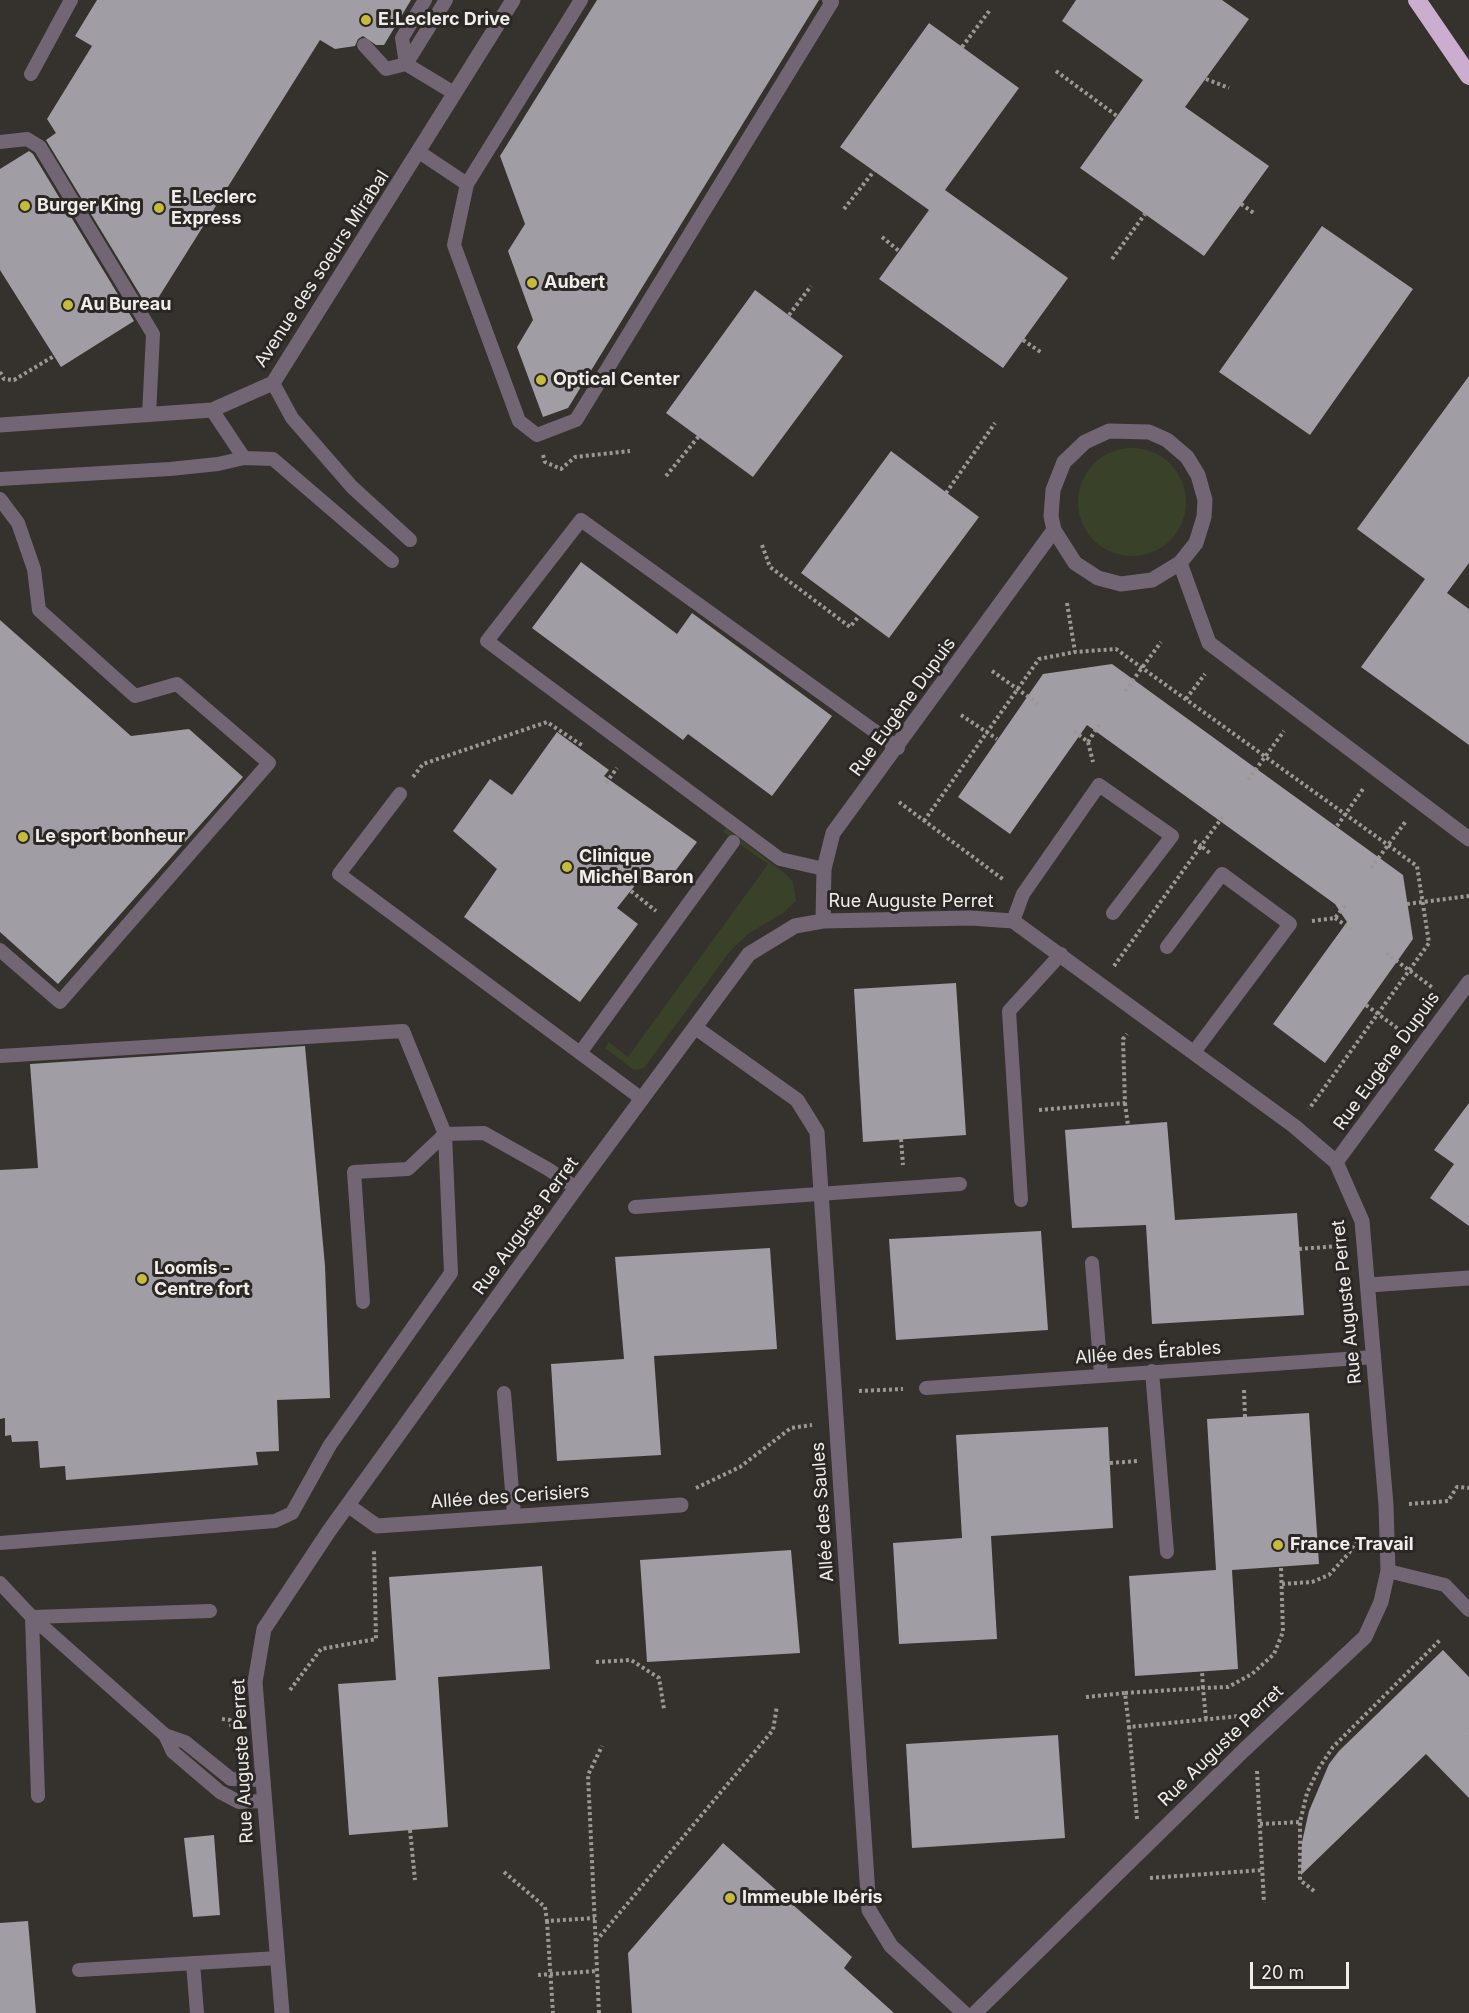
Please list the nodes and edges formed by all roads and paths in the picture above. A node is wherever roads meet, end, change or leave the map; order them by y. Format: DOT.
graph roads {
  1 [pos="71,0"];
  2 [pos="425,0"];
  3 [pos="446,0"];
  4 [pos="513,0"];
  5 [pos="581,0"];
  6 [pos="829,0"];
  7 [pos="1417,0"];
  8 [pos="990,10"];
  9 [pos="364,45"];
  10 [pos="962,47"];
  11 [pos="406,64"];
  12 [pos="1056,71"];
  13 [pos="31,74"];
  14 [pos="1469,76"];
  15 [pos="1206,79"];
  16 [pos="1229,88"];
  17 [pos="454,93"];
  18 [pos="1117,116"];
  19 [pos="0,142"];
  20 [pos="418,152"];
  21 [pos="874,171"];
  22 [pos="467,183"];
  23 [pos="1241,204"];
  24 [pos="844,209"];
  25 [pos="1145,214"];
  26 [pos="1255,214"];
  27 [pos="882,237"];
  28 [pos="899,251"];
  29 [pos="1112,259"];
  30 [pos="811,286"];
  31 [pos="789,315"];
  32 [pos="1023,340"];
  33 [pos="1042,353"];
  34 [pos="54,356"];
  35 [pos="0,372"];
  36 [pos="273,383"];
  37 [pos="212,410"];
  38 [pos="149,415"];
  39 [pos="995,423"];
  40 [pos="0,425"];
  41 [pos="537,435"];
  42 [pos="699,436"];
  43 [pos="630,451"];
  44 [pos="244,458"];
  45 [pos="666,476"];
  46 [pos="0,479"];
  47 [pos="946,493"];
  48 [pos="0,499"];
  49 [pos="1054,530"];
  50 [pos="410,540"];
  51 [pos="762,545"];
  52 [pos="392,561"];
  53 [pos="1180,564"];
  54 [pos="1067,603"];
  55 [pos="859,616"];
  56 [pos="1161,642"];
  57 [pos="1075,652"];
  58 [pos="1142,667"];
  59 [pos="992,670"];
  60 [pos="1205,674"];
  61 [pos="1017,689"];
  62 [pos="1125,691"];
  63 [pos="1186,699"];
  64 [pos="1040,705"];
  65 [pos="960,715"];
  66 [pos="1099,725"];
  67 [pos="1074,731"];
  68 [pos="1284,731"];
  69 [pos="986,732"];
  70 [pos="997,740"];
  71 [pos="1088,742"];
  72 [pos="587,748"];
  73 [pos="898,748"];
  74 [pos="1266,757"];
  75 [pos="607,761"];
  76 [pos="1248,780"];
  77 [pos="606,783"];
  78 [pos="1099,785"];
  79 [pos="1363,789"];
  80 [pos="400,794"];
  81 [pos="899,802"];
  82 [pos="1345,814"];
  83 [pos="1224,815"];
  84 [pos="1406,820"];
  85 [pos="924,821"];
  86 [pos="1336,826"];
  87 [pos="1172,836"];
  88 [pos="1469,839"];
  89 [pos="733,842"];
  90 [pos="1388,845"];
  91 [pos="1202,846"];
  92 [pos="1371,868"];
  93 [pos="824,869"];
  94 [pos="631,891"];
  95 [pos="1023,894"];
  96 [pos="1469,897"];
  97 [pos="1422,902"];
  98 [pos="1346,904"];
  99 [pos="1407,904"];
  100 [pos="1113,913"];
  101 [pos="1335,918"];
  102 [pos="823,921"];
  103 [pos="1013,921"];
  104 [pos="673,924"];
  105 [pos="1290,924"];
  106 [pos="1351,929"];
  107 [pos="1167,947"];
  108 [pos="0,950"];
  109 [pos="1386,953"];
  110 [pos="1061,954"];
  111 [pos="1409,970"];
  112 [pos="1469,982"];
  113 [pos="1101,983"];
  114 [pos="1432,988"];
  115 [pos="1366,1005"];
  116 [pos="1378,1013"];
  117 [pos="696,1028"];
  118 [pos="1130,1031"];
  119 [pos="1401,1031"];
  120 [pos="1194,1052"];
  121 [pos="580,1053"];
  122 [pos="0,1056"];
  123 [pos="642,1100"];
  124 [pos="1125,1103"];
  125 [pos="1014,1112"];
  126 [pos="1307,1112"];
  127 [pos="1128,1125"];
  128 [pos="445,1134"];
  129 [pos="1336,1162"];
  130 [pos="960,1184"];
  131 [pos="576,1188"];
  132 [pos="822,1195"];
  133 [pos="1021,1200"];
  134 [pos="635,1207"];
  135 [pos="1343,1245"];
  136 [pos="1299,1249"];
  137 [pos="1092,1263"];
  138 [pos="1469,1278"];
  139 [pos="1369,1285"];
  140 [pos="363,1302"];
  141 [pos="1374,1357"];
  142 [pos="1152,1371"];
  143 [pos="1101,1374"];
  144 [pos="926,1388"];
  145 [pos="834,1392"];
  146 [pos="504,1393"];
  147 [pos="836,1422"];
  148 [pos="1469,1488"];
  149 [pos="676,1505"];
  150 [pos="1386,1505"];
  151 [pos="349,1506"];
  152 [pos="514,1515"];
  153 [pos="368,1519"];
  154 [pos="1361,1533"];
  155 [pos="0,1543"];
  156 [pos="1167,1552"];
  157 [pos="1281,1567"];
  158 [pos="1388,1571"];
  159 [pos="0,1583"];
  160 [pos="1282,1584"];
  161 [pos="1469,1610"];
  162 [pos="210,1611"];
  163 [pos="32,1617"];
  164 [pos="1440,1640"];
  165 [pos="596,1662"];
  166 [pos="1202,1671"];
  167 [pos="1203,1688"];
  168 [pos="290,1689"];
  169 [pos="1125,1693"];
  170 [pos="1086,1697"];
  171 [pos="777,1706"];
  172 [pos="664,1709"];
  173 [pos="1206,1719"];
  174 [pos="1244,1720"];
  175 [pos="1129,1727"];
  176 [pos="165,1735"];
  177 [pos="602,1746"];
  178 [pos="1257,1764"];
  179 [pos="261,1780"];
  180 [pos="39,1796"];
  181 [pos="262,1800"];
  182 [pos="1300,1822"];
  183 [pos="1137,1823"];
  184 [pos="1260,1824"];
  185 [pos="410,1830"];
  186 [pos="1125,1865"];
  187 [pos="1263,1870"];
  188 [pos="504,1872"];
  189 [pos="415,1880"];
  190 [pos="1314,1892"];
  191 [pos="1264,1903"];
  192 [pos="595,1918"];
  193 [pos="547,1921"];
  194 [pos="596,1941"];
  195 [pos="278,1958"];
  196 [pos="194,1963"];
  197 [pos="79,1970"];
  198 [pos="597,1971"];
  199 [pos="550,1974"];
  200 [pos="538,1975"];
  201 [pos="197,2013"];
  202 [pos="282,2013"];
  203 [pos="553,2013"];
  204 [pos="599,2013"];
  205 [pos="964,2013"];
  206 [pos="975,2013"];
  1 -- 13 [label="lane"];
  2 -- 11 [label="lane"];
  3 -- 11 [label="lane"];
  4 -- 17 [label="street, Avenue des soeurs Mirabal"];
  5 -- 22 [label="lane"];
  6 -- 41 [label="lane"];
  7 -- 14 [label="highway"];
  8 -- 10 [label="path"];
  9 -- 11 [label="lane"];
  11 -- 17 [label="lane"];
  12 -- 18 [label="path"];
  15 -- 16 [label="path"];
  17 -- 20 [label="street, Avenue des soeurs Mirabal"];
  19 -- 38 [label="lane"];
  20 -- 22 [label="lane"];
  20 -- 36 [label="street, Avenue des soeurs Mirabal"];
  21 -- 24 [label="path"];
  22 -- 41 [label="lane"];
  23 -- 26 [label="path"];
  25 -- 29 [label="path"];
  27 -- 28 [label="path"];
  30 -- 31 [label="path"];
  32 -- 33 [label="path"];
  34 -- 35 [label="path"];
  36 -- 37 [label="street, Avenue des soeurs Mirabal"];
  36 -- 50 [label="lane"];
  37 -- 38 [label="street, Avenue des soeurs Mirabal"];
  37 -- 44 [label="lane"];
  38 -- 40 [label="street, Avenue des soeurs Mirabal"];
  39 -- 47 [label="path"];
  41 -- 43 [label="path"];
  42 -- 45 [label="path"];
  44 -- 46 [label="lane"];
  44 -- 52 [label="lane"];
  48 -- 108 [label="lane"];
  49 -- 53 [label="street"];
  49 -- 53 [label="street"];
  49 -- 73 [label="street, Rue Eugène Dupuis"];
  51 -- 55 [label="path"];
  53 -- 88 [label="street"];
  54 -- 57 [label="path"];
  56 -- 58 [label="path"];
  57 -- 58 [label="path"];
  57 -- 61 [label="path"];
  58 -- 62 [label="path"];
  58 -- 63 [label="path"];
  59 -- 61 [label="path"];
  60 -- 63 [label="path"];
  61 -- 64 [label="path"];
  61 -- 69 [label="path"];
  63 -- 74 [label="path"];
  65 -- 69 [label="path"];
  66 -- 71 [label="path"];
  67 -- 71 [label="path"];
  68 -- 74 [label="path"];
  69 -- 70 [label="path"];
  69 -- 85 [label="path"];
  71 -- 78 [label="path"];
  72 -- 80 [label="path"];
  73 -- 93 [label="street, Rue Eugène Dupuis"];
  73 -- 93 [label="lane"];
  74 -- 76 [label="path"];
  74 -- 82 [label="path"];
  75 -- 77 [label="path"];
  78 -- 87 [label="lane"];
  78 -- 95 [label="lane"];
  79 -- 82 [label="path"];
  80 -- 121 [label="lane"];
  81 -- 85 [label="path"];
  82 -- 86 [label="path"];
  82 -- 90 [label="path"];
  83 -- 91 [label="path"];
  84 -- 90 [label="path"];
  85 -- 95 [label="path"];
  87 -- 91 [label="path"];
  87 -- 100 [label="lane"];
  89 -- 104 [label="lane"];
  90 -- 92 [label="path"];
  90 -- 97 [label="path"];
  91 -- 113 [label="path"];
  93 -- 102 [label="street, Rue Eugène Dupuis"];
  94 -- 104 [label="path"];
  95 -- 103 [label="lane"];
  96 -- 97 [label="path"];
  97 -- 99 [label="path"];
  97 -- 111 [label="path"];
  98 -- 101 [label="path"];
  101 -- 105 [label="path"];
  101 -- 106 [label="path"];
  102 -- 103 [label="street, Rue Auguste Perret"];
  102 -- 117 [label="street, Rue Auguste Perret"];
  103 -- 110 [label="street, Rue Auguste Perret"];
  104 -- 121 [label="lane"];
  105 -- 107 [label="lane"];
  105 -- 120 [label="lane"];
  109 -- 111 [label="path"];
  110 -- 113 [label="street, Rue Auguste Perret"];
  110 -- 125 [label="lane"];
  111 -- 114 [label="path"];
  111 -- 116 [label="path"];
  112 -- 129 [label="street, Rue Eugène Dupuis"];
  113 -- 120 [label="street, Rue Auguste Perret"];
  115 -- 116 [label="path"];
  116 -- 119 [label="path"];
  116 -- 126 [label="path"];
  117 -- 123 [label="street, Rue Auguste Perret"];
  117 -- 132 [label="street, Allée des Saules"];
  118 -- 124 [label="path"];
  120 -- 129 [label="street, Rue Auguste Perret"];
  121 -- 123 [label="lane"];
  122 -- 128 [label="lane"];
  123 -- 131 [label="street, Rue Auguste Perret"];
  124 -- 125 [label="path"];
  124 -- 127 [label="path"];
  125 -- 133 [label="lane"];
  128 -- 131 [label="lane"];
  128 -- 140 [label="lane"];
  128 -- 155 [label="lane"];
  129 -- 139 [label="street, Rue Auguste Perret"];
  130 -- 132 [label="lane"];
  131 -- 151 [label="street, Rue Auguste Perret"];
  132 -- 134 [label="lane"];
  132 -- 145 [label="street, Allée des Saules"];
  135 -- 136 [label="path"];
  137 -- 143 [label="lane"];
  138 -- 139 [label="street"];
  139 -- 141 [label="street, Rue Auguste Perret"];
  141 -- 142 [label="lane, Allée des Érables"];
  141 -- 150 [label="street, Rue Auguste Perret"];
  142 -- 143 [label="lane, Allée des Érables"];
  142 -- 156 [label="lane"];
  143 -- 144 [label="lane, Allée des Érables"];
  144 -- 145 [label="path"];
  145 -- 147 [label="street, Allée des Saules"];
  146 -- 152 [label="lane"];
  147 -- 149 [label="path"];
  147 -- 205 [label="street, Allée des Saules"];
  148 -- 150 [label="path"];
  149 -- 152 [label="street, Allée des Cerisiers"];
  150 -- 158 [label="street, Rue Auguste Perret"];
  151 -- 153 [label="street, Allée des Cerisiers"];
  151 -- 179 [label="street, Rue Auguste Perret"];
  152 -- 153 [label="street, Allée des Cerisiers"];
  153 -- 168 [label="path"];
  154 -- 160 [label="path"];
  157 -- 160 [label="path"];
  158 -- 161 [label="lane"];
  158 -- 186 [label="street, Rue Auguste Perret"];
  159 -- 163 [label="lane"];
  160 -- 167 [label="path"];
  162 -- 163 [label="lane"];
  163 -- 176 [label="lane"];
  163 -- 180 [label="lane"];
  164 -- 182 [label="path"];
  165 -- 172 [label="path"];
  166 -- 167 [label="path"];
  167 -- 169 [label="path"];
  167 -- 173 [label="path"];
  169 -- 170 [label="path"];
  169 -- 175 [label="path"];
  171 -- 194 [label="path"];
  173 -- 174 [label="path"];
  173 -- 175 [label="path"];
  175 -- 183 [label="path"];
  176 -- 179 [label="lane"];
  176 -- 181 [label="lane"];
  177 -- 192 [label="path"];
  178 -- 184 [label="path"];
  179 -- 181 [label="street, Rue Auguste Perret"];
  181 -- 195 [label="street, Rue Auguste Perret"];
  182 -- 184 [label="path"];
  182 -- 190 [label="path"];
  184 -- 187 [label="path"];
  185 -- 189 [label="path"];
  186 -- 187 [label="path"];
  186 -- 206 [label="street, Rue Auguste Perret"];
  187 -- 191 [label="path"];
  188 -- 193 [label="path"];
  192 -- 193 [label="path"];
  192 -- 194 [label="path"];
  193 -- 199 [label="path"];
  194 -- 198 [label="path"];
  195 -- 196 [label="lane"];
  195 -- 202 [label="street, Rue Auguste Perret"];
  196 -- 197 [label="lane"];
  196 -- 201 [label="lane"];
  198 -- 199 [label="path"];
  198 -- 204 [label="path"];
  199 -- 200 [label="path"];
  199 -- 203 [label="path"];
}
